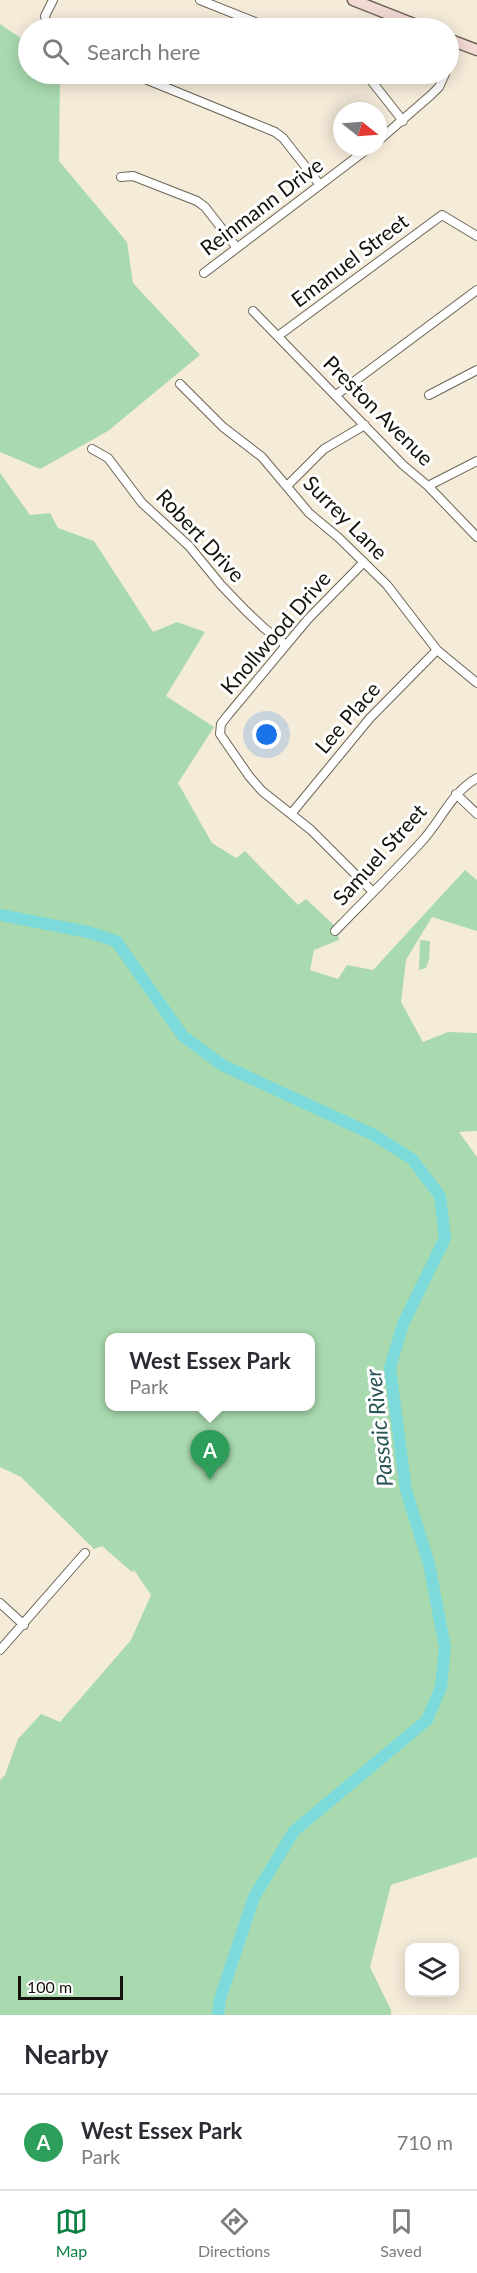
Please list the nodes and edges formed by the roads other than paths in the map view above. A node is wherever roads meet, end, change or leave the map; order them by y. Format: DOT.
graph roads {
  1 [pos="53,0"];
  2 [pos="200,0"];
  3 [pos="353,0"];
  4 [pos="45,18"];
  5 [pos="245,18"];
  6 [pos="399,18"];
  7 [pos="459,42"];
  8 [pos="477,50"];
  9 [pos="157,84"];
  10 [pos="374,84"];
  11 [pos="440,84"];
  12 [pos="403,121"];
  13 [pos="387,134"];
  14 [pos="358,156"];
  15 [pos="121,177"];
  16 [pos="320,185"];
  17 [pos="477,236"];
  18 [pos="237,248"];
  19 [pos="204,273"];
  20 [pos="477,290"];
  21 [pos="253,311"];
  22 [pos="278,336"];
  23 [pos="477,370"];
  24 [pos="180,384"];
  25 [pos="429,394"];
  26 [pos="336,395"];
  27 [pos="365,425"];
  28 [pos="92,449"];
  29 [pos="477,461"];
  30 [pos="287,486"];
  31 [pos="428,486"];
  32 [pos="477,537"];
  33 [pos="364,562"];
  34 [pos="286,645"];
  35 [pos="437,650"];
  36 [pos="477,683"];
  37 [pos="477,778"];
  38 [pos="456,794"];
  39 [pos="291,814"];
  40 [pos="477,814"];
  41 [pos="373,892"];
  42 [pos="335,931"];
  43 [pos="85,1553"];
  44 [pos="0,1603"];
  45 [pos="24,1625"];
  46 [pos="0,1650"];
  1 -- 4 [label="street"];
  2 -- 5 [label="street"];
  3 -- 6 [label="street"];
  7 -- 8 [label="street"];
  9 -- 16 [label="street"];
  10 -- 12 [label="street"];
  11 -- 12 [label="street"];
  12 -- 13 [label="street"];
  14 -- 16 [label="street, Reinmann Drive"];
  15 -- 18 [label="street"];
  16 -- 18 [label="street, Reinmann Drive"];
  17 -- 22 [label="street, Emanuel Street"];
  18 -- 19 [label="street, Reinmann Drive"];
  20 -- 26 [label="street"];
  21 -- 22 [label="street, Preston Avenue"];
  22 -- 26 [label="street, Preston Avenue"];
  23 -- 25 [label="street"];
  24 -- 30 [label="street, Surrey Lane"];
  26 -- 27 [label="street, Preston Avenue"];
  27 -- 30 [label="street"];
  27 -- 31 [label="street, Preston Avenue"];
  28 -- 34 [label="street, Robert Drive"];
  29 -- 31 [label="street"];
  30 -- 33 [label="street, Surrey Lane"];
  31 -- 32 [label="street, Preston Avenue"];
  33 -- 34 [label="street, Knollwood Drive"];
  33 -- 35 [label="street, Surrey Lane"];
  34 -- 39 [label="street, Knollwood Drive"];
  35 -- 36 [label="street, Surrey Lane"];
  35 -- 39 [label="street, Lee Place"];
  37 -- 38 [label="street, Samuel Street"];
  38 -- 40 [label="street"];
  38 -- 41 [label="street, Samuel Street"];
  39 -- 41 [label="street"];
  41 -- 42 [label="street, Samuel Street"];
  43 -- 45 [label="street"];
  44 -- 45 [label="street"];
  45 -- 46 [label="street"];
}
